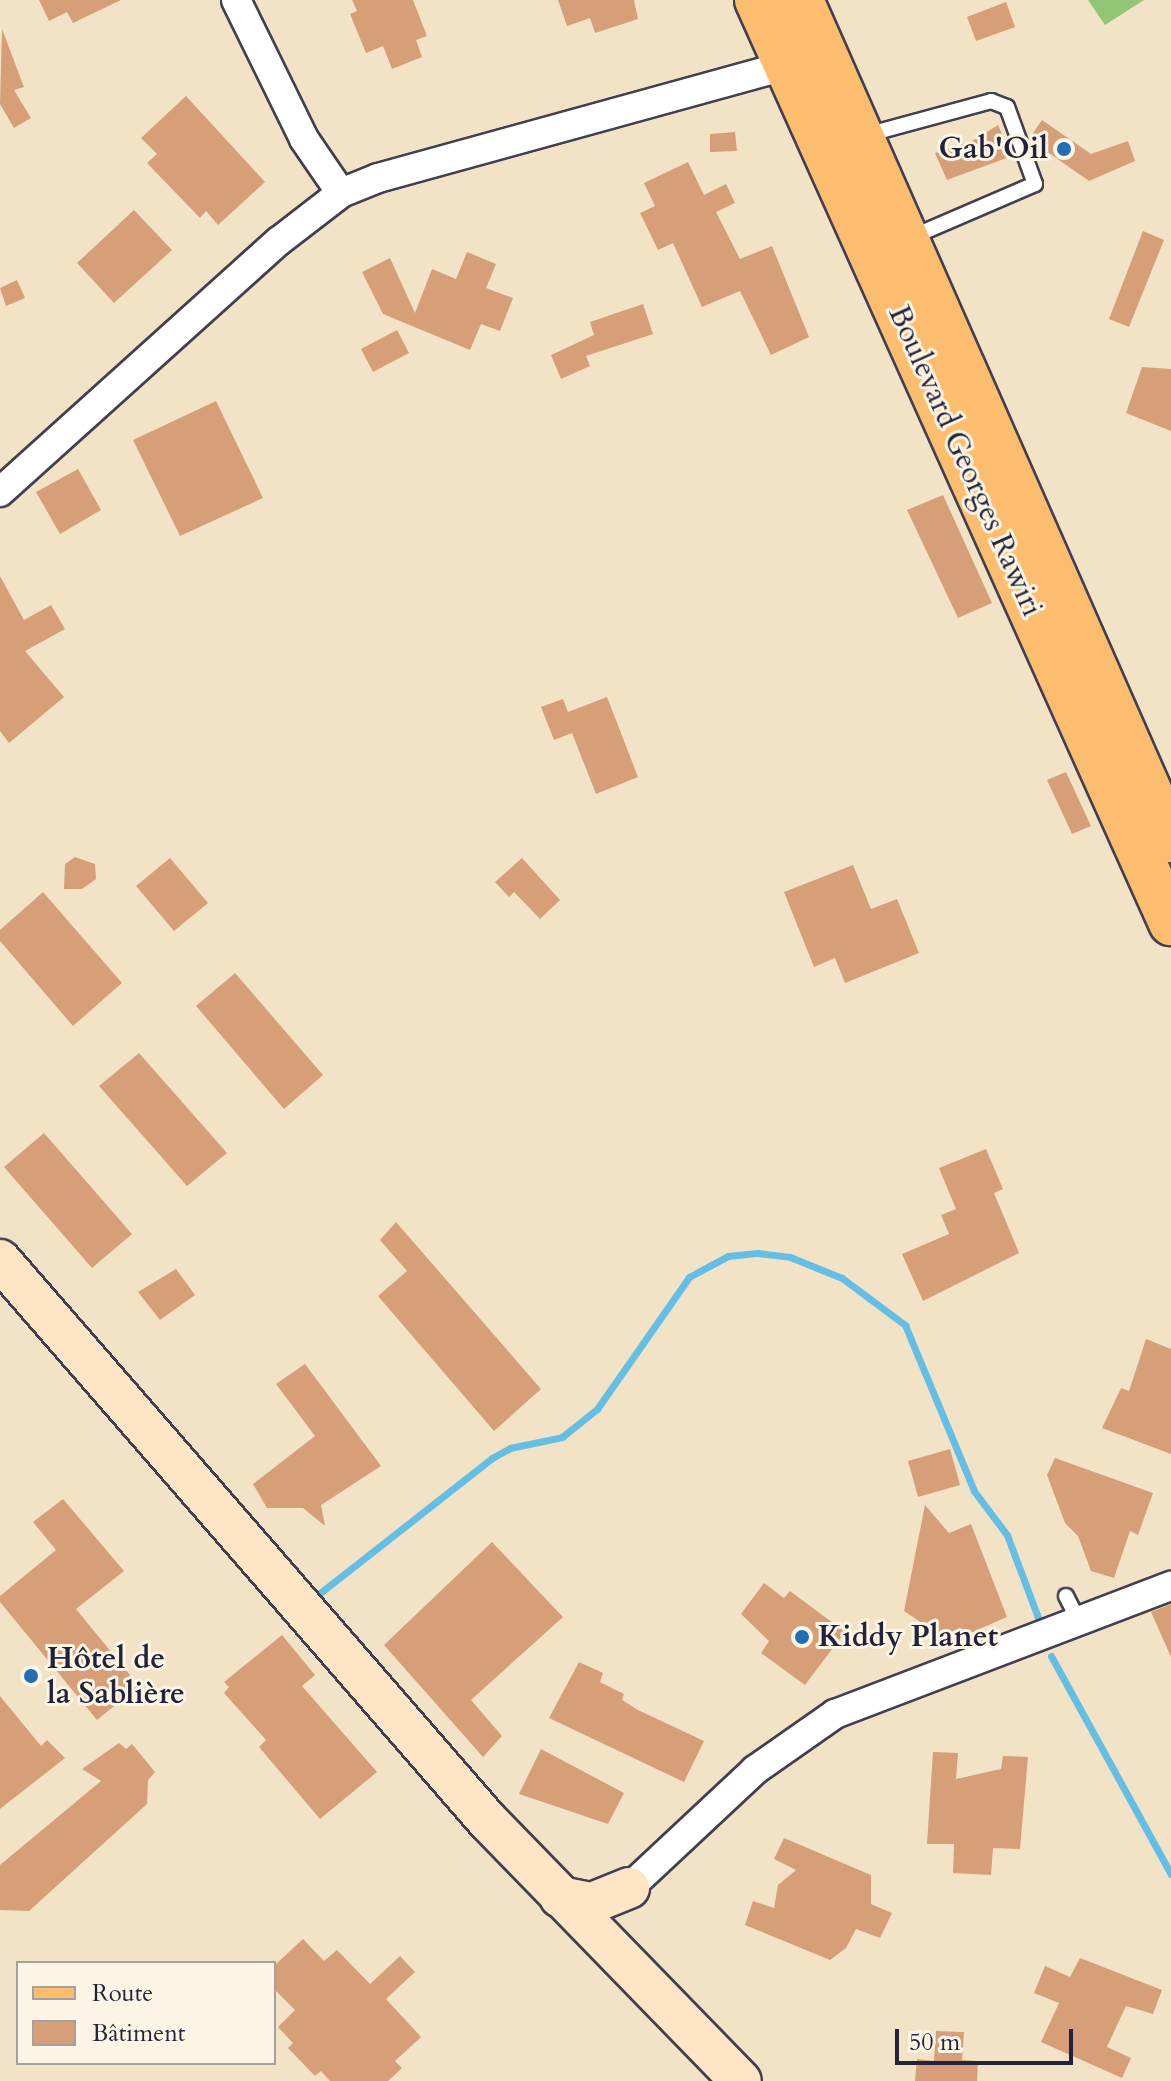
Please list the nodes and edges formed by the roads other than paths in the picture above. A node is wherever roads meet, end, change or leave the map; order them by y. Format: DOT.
graph roads {
  1 [pos="236,0"];
  2 [pos="757,0"];
  3 [pos="801,0"];
  4 [pos="785,66"];
  5 [pos="862,136"];
  6 [pos="341,193"];
  7 [pos="904,240"];
  8 [pos="0,492"];
  9 [pos="1171,840"];
  10 [pos="1171,923"];
  11 [pos="0,1260"];
  12 [pos="1171,1586"];
  13 [pos="1066,1596"];
  14 [pos="1079,1622"];
  15 [pos="629,1888"];
  16 [pos="560,1897"];
  17 [pos="614,1951"];
  18 [pos="741,2081"];
  1 -- 6 [label="street"];
  2 -- 4 [label="main road, Boulevard Georges Rawiri"];
  3 -- 5 [label="main road, Boulevard Georges Rawiri"];
  4 -- 6 [label="street"];
  4 -- 10 [label="main road, Boulevard Georges Rawiri"];
  5 -- 7 [label="main road, Boulevard Georges Rawiri"];
  5 -- 7 [label="lane"];
  6 -- 8 [label="street"];
  7 -- 9 [label="main road, Boulevard Georges Rawiri"];
  11 -- 16 [label="main road"];
  12 -- 14 [label="street"];
  13 -- 14 [label="lane"];
  14 -- 15 [label="street"];
  15 -- 16 [label="main road"];
  15 -- 17 [label="main road"];
  16 -- 17 [label="main road"];
  17 -- 18 [label="main road"];
}
